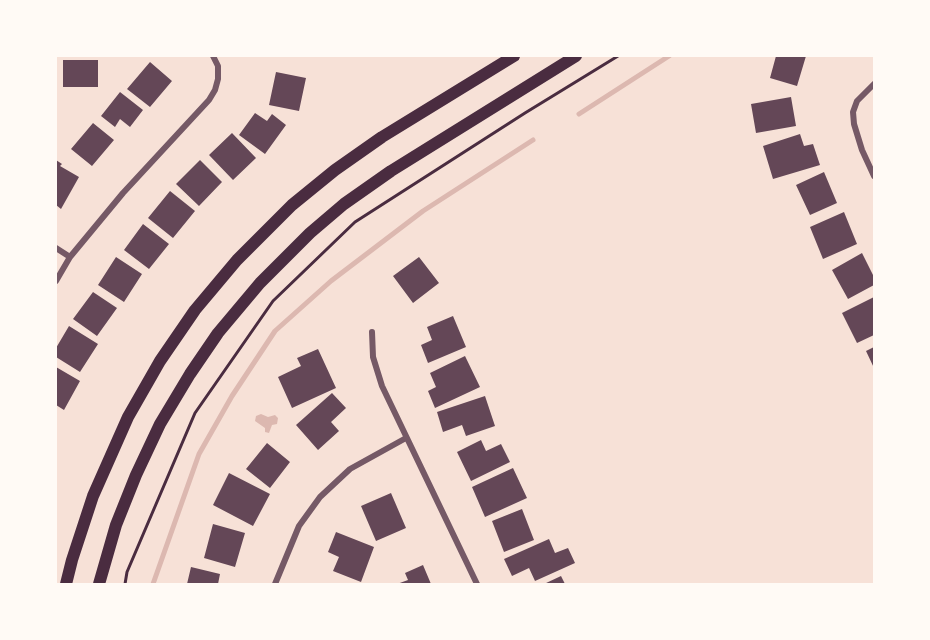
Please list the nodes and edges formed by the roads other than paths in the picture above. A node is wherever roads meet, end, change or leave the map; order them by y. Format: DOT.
graph roads {
  1 [pos="213,56"];
  2 [pos="514,56"];
  3 [pos="576,56"];
  4 [pos="874,84"];
  5 [pos="874,176"];
  6 [pos="56,248"];
  7 [pos="70,257"];
  8 [pos="56,281"];
  9 [pos="372,332"];
  10 [pos="406,438"];
  11 [pos="66,585"];
  12 [pos="99,585"];
  13 [pos="274,585"];
  14 [pos="477,585"];
  1 -- 7 [label="street"];
  2 -- 11 [label="main road"];
  3 -- 12 [label="main road"];
  4 -- 5 [label="street"];
  6 -- 7 [label="street"];
  7 -- 8 [label="street"];
  9 -- 10 [label="street"];
  10 -- 13 [label="street"];
  10 -- 14 [label="street"];
}
